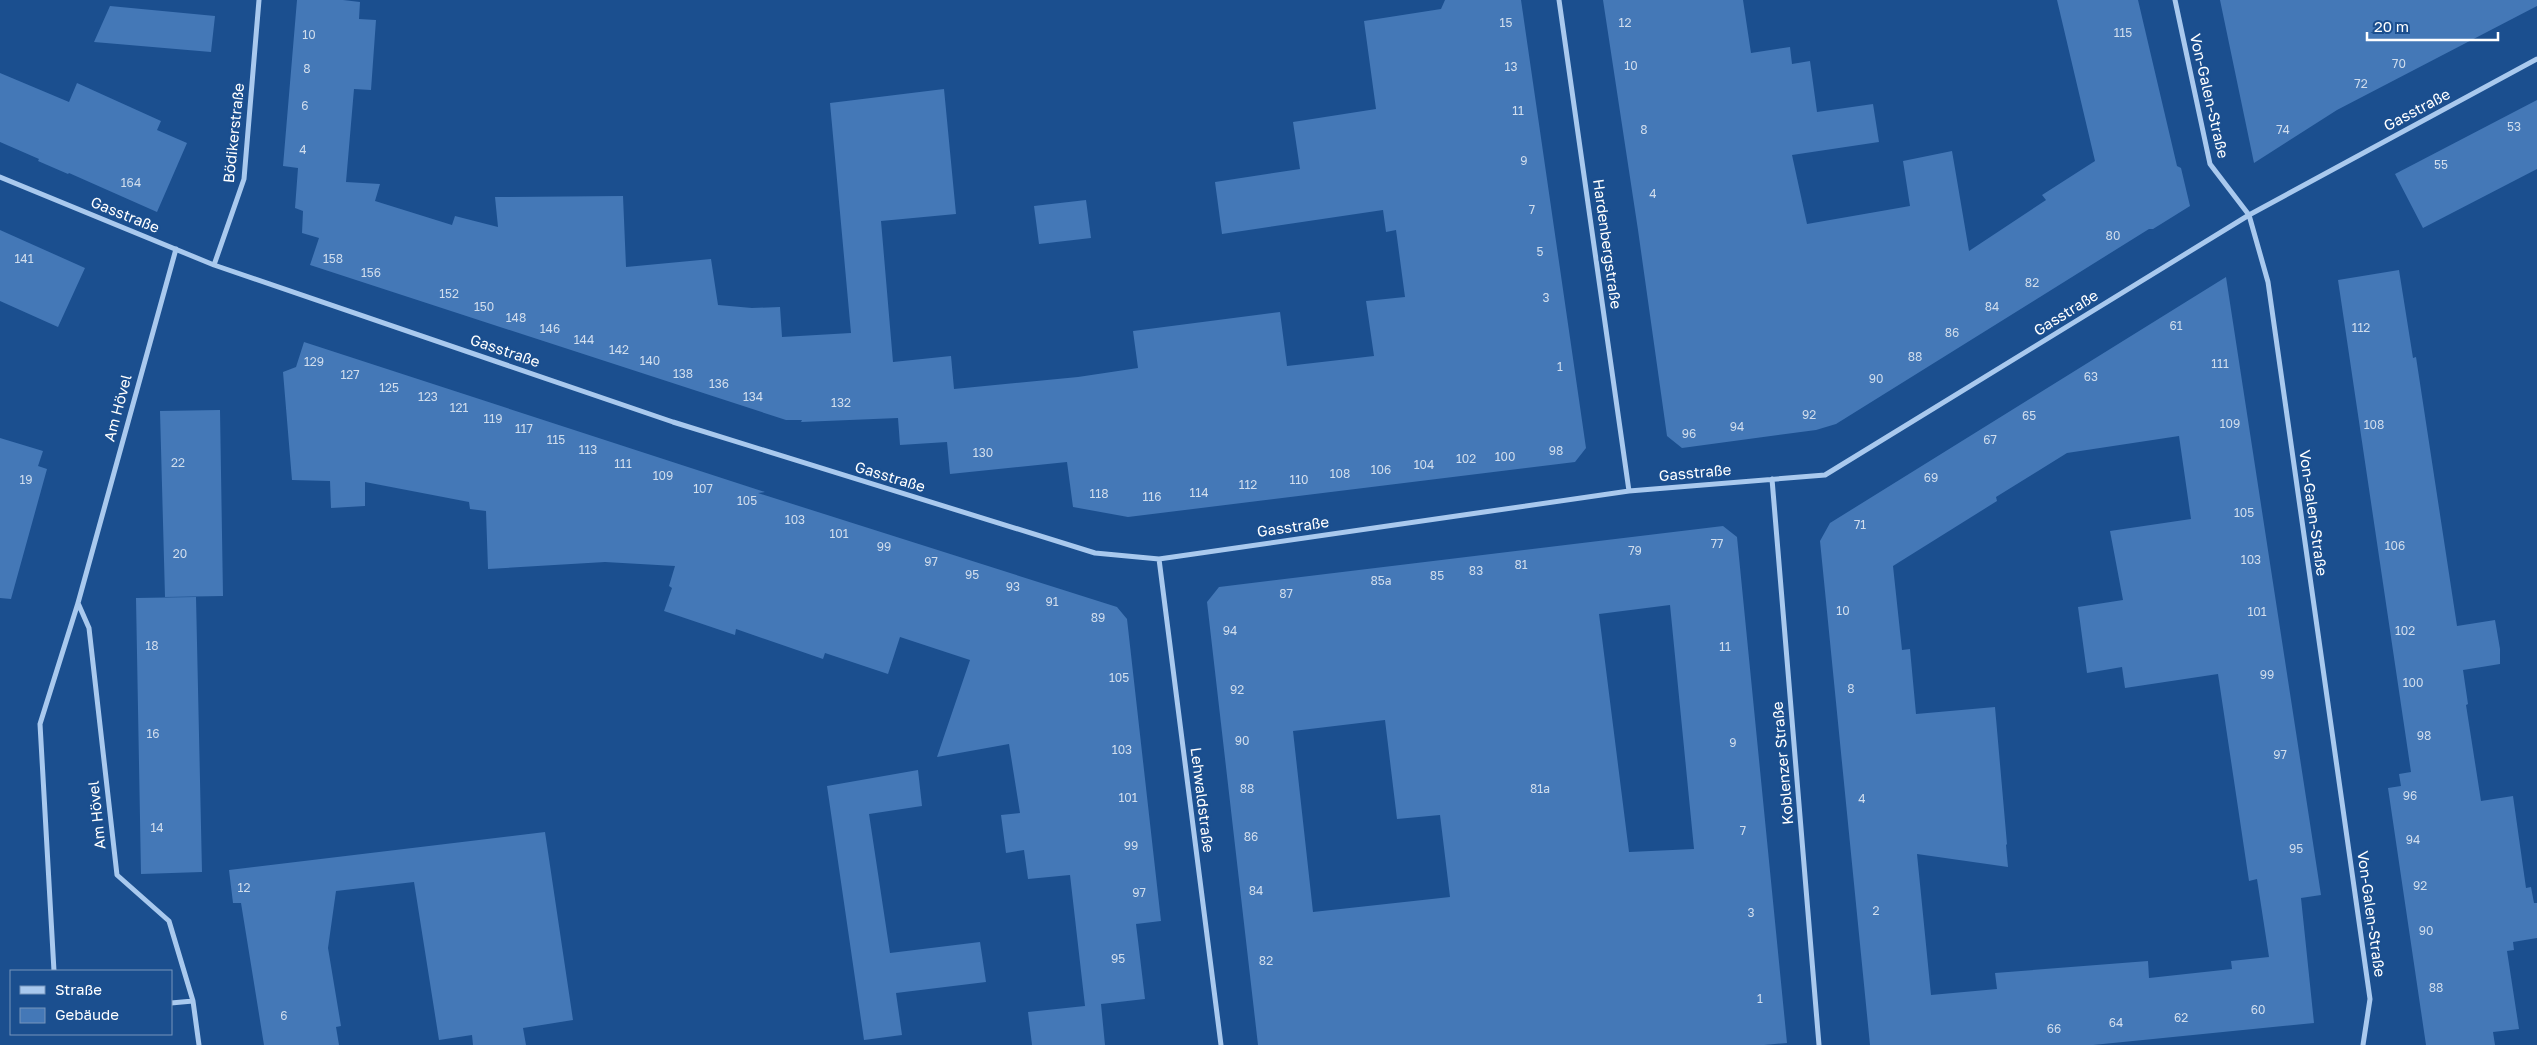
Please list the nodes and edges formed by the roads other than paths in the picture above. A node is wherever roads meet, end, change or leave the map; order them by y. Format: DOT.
graph roads {
  1 [pos="259,0"];
  2 [pos="1559,0"];
  3 [pos="2176,0"];
  4 [pos="2537,59"];
  5 [pos="0,177"];
  6 [pos="2249,215"];
  7 [pos="176,249"];
  8 [pos="214,265"];
  9 [pos="1772,479"];
  10 [pos="1629,491"];
  11 [pos="1160,559"];
  12 [pos="78,603"];
  13 [pos="54,970"];
  14 [pos="193,1002"];
  15 [pos="172,1003"];
  16 [pos="199,1045"];
  17 [pos="1221,1045"];
  18 [pos="1819,1045"];
  19 [pos="2363,1045"];
  1 -- 8 [label="street, Bödikerstraße"];
  2 -- 10 [label="street, Hardenbergstraße"];
  3 -- 6 [label="street, Von-Galen-Straße"];
  4 -- 6 [label="street, Gasstraße"];
  5 -- 7 [label="street, Gasstraße"];
  6 -- 9 [label="street, Gasstraße"];
  6 -- 19 [label="street, Von-Galen-Straße"];
  7 -- 8 [label="street, Gasstraße"];
  7 -- 12 [label="street, Am Hövel"];
  8 -- 11 [label="street, Gasstraße"];
  9 -- 10 [label="street, Gasstraße"];
  9 -- 18 [label="street, Koblenzer Straße"];
  10 -- 11 [label="street, Gasstraße"];
  11 -- 17 [label="street, Lehwaldstraße"];
  12 -- 13 [label="street, Am Hövel"];
  12 -- 14 [label="street, Am Hövel"];
  14 -- 15 [label="street"];
  14 -- 16 [label="street, Am Hövel"];
}
